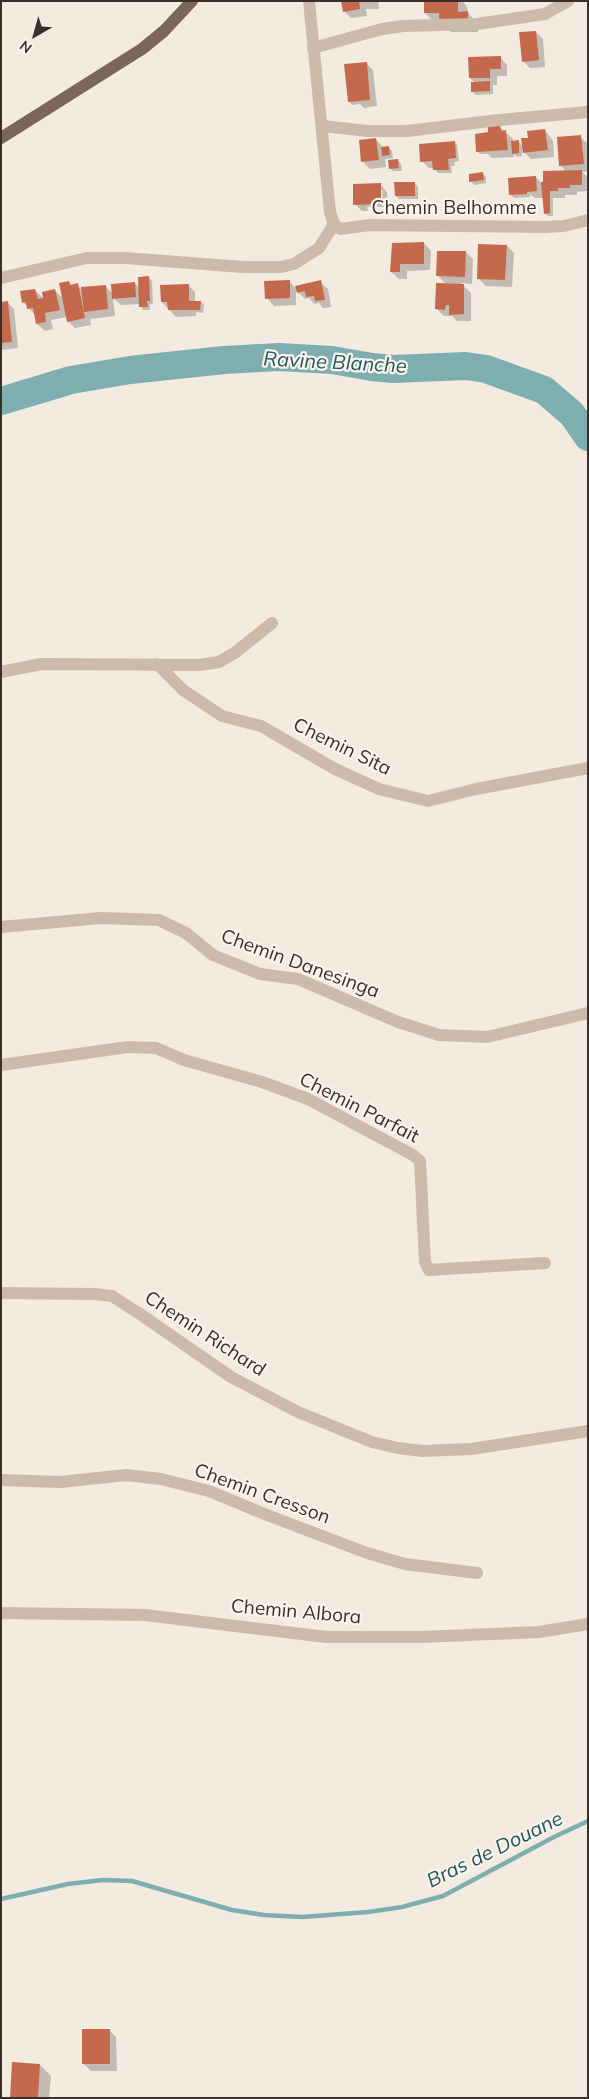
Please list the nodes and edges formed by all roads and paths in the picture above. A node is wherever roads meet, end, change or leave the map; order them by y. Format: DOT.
graph roads {
  1 [pos="192,1"];
  2 [pos="309,1"];
  3 [pos="568,1"];
  4 [pos="313,48"];
  5 [pos="588,112"];
  6 [pos="322,126"];
  7 [pos="1,138"];
  8 [pos="332,218"];
  9 [pos="588,220"];
  10 [pos="1,278"];
  11 [pos="272,623"];
  12 [pos="157,664"];
  13 [pos="1,672"];
  14 [pos="588,768"];
  15 [pos="1,927"];
  16 [pos="588,1013"];
  17 [pos="1,1066"];
  18 [pos="544,1263"];
  19 [pos="1,1293"];
  20 [pos="588,1432"];
  21 [pos="1,1480"];
  22 [pos="477,1573"];
  23 [pos="1,1613"];
  24 [pos="588,1624"];
  1 -- 7 [label="main road"];
  2 -- 4 [label="street"];
  3 -- 4 [label="street"];
  4 -- 6 [label="street"];
  5 -- 6 [label="street"];
  6 -- 8 [label="street"];
  8 -- 9 [label="street, Chemin Belhomme"];
  8 -- 10 [label="street"];
  11 -- 12 [label="street"];
  12 -- 13 [label="street"];
  12 -- 14 [label="street, Chemin Sita"];
  15 -- 16 [label="street, Chemin Danesinga"];
  17 -- 18 [label="street, Chemin Parfait"];
  19 -- 20 [label="street, Chemin Richard"];
  21 -- 22 [label="street, Chemin Cresson"];
  23 -- 24 [label="street, Chemin Albora"];
}
